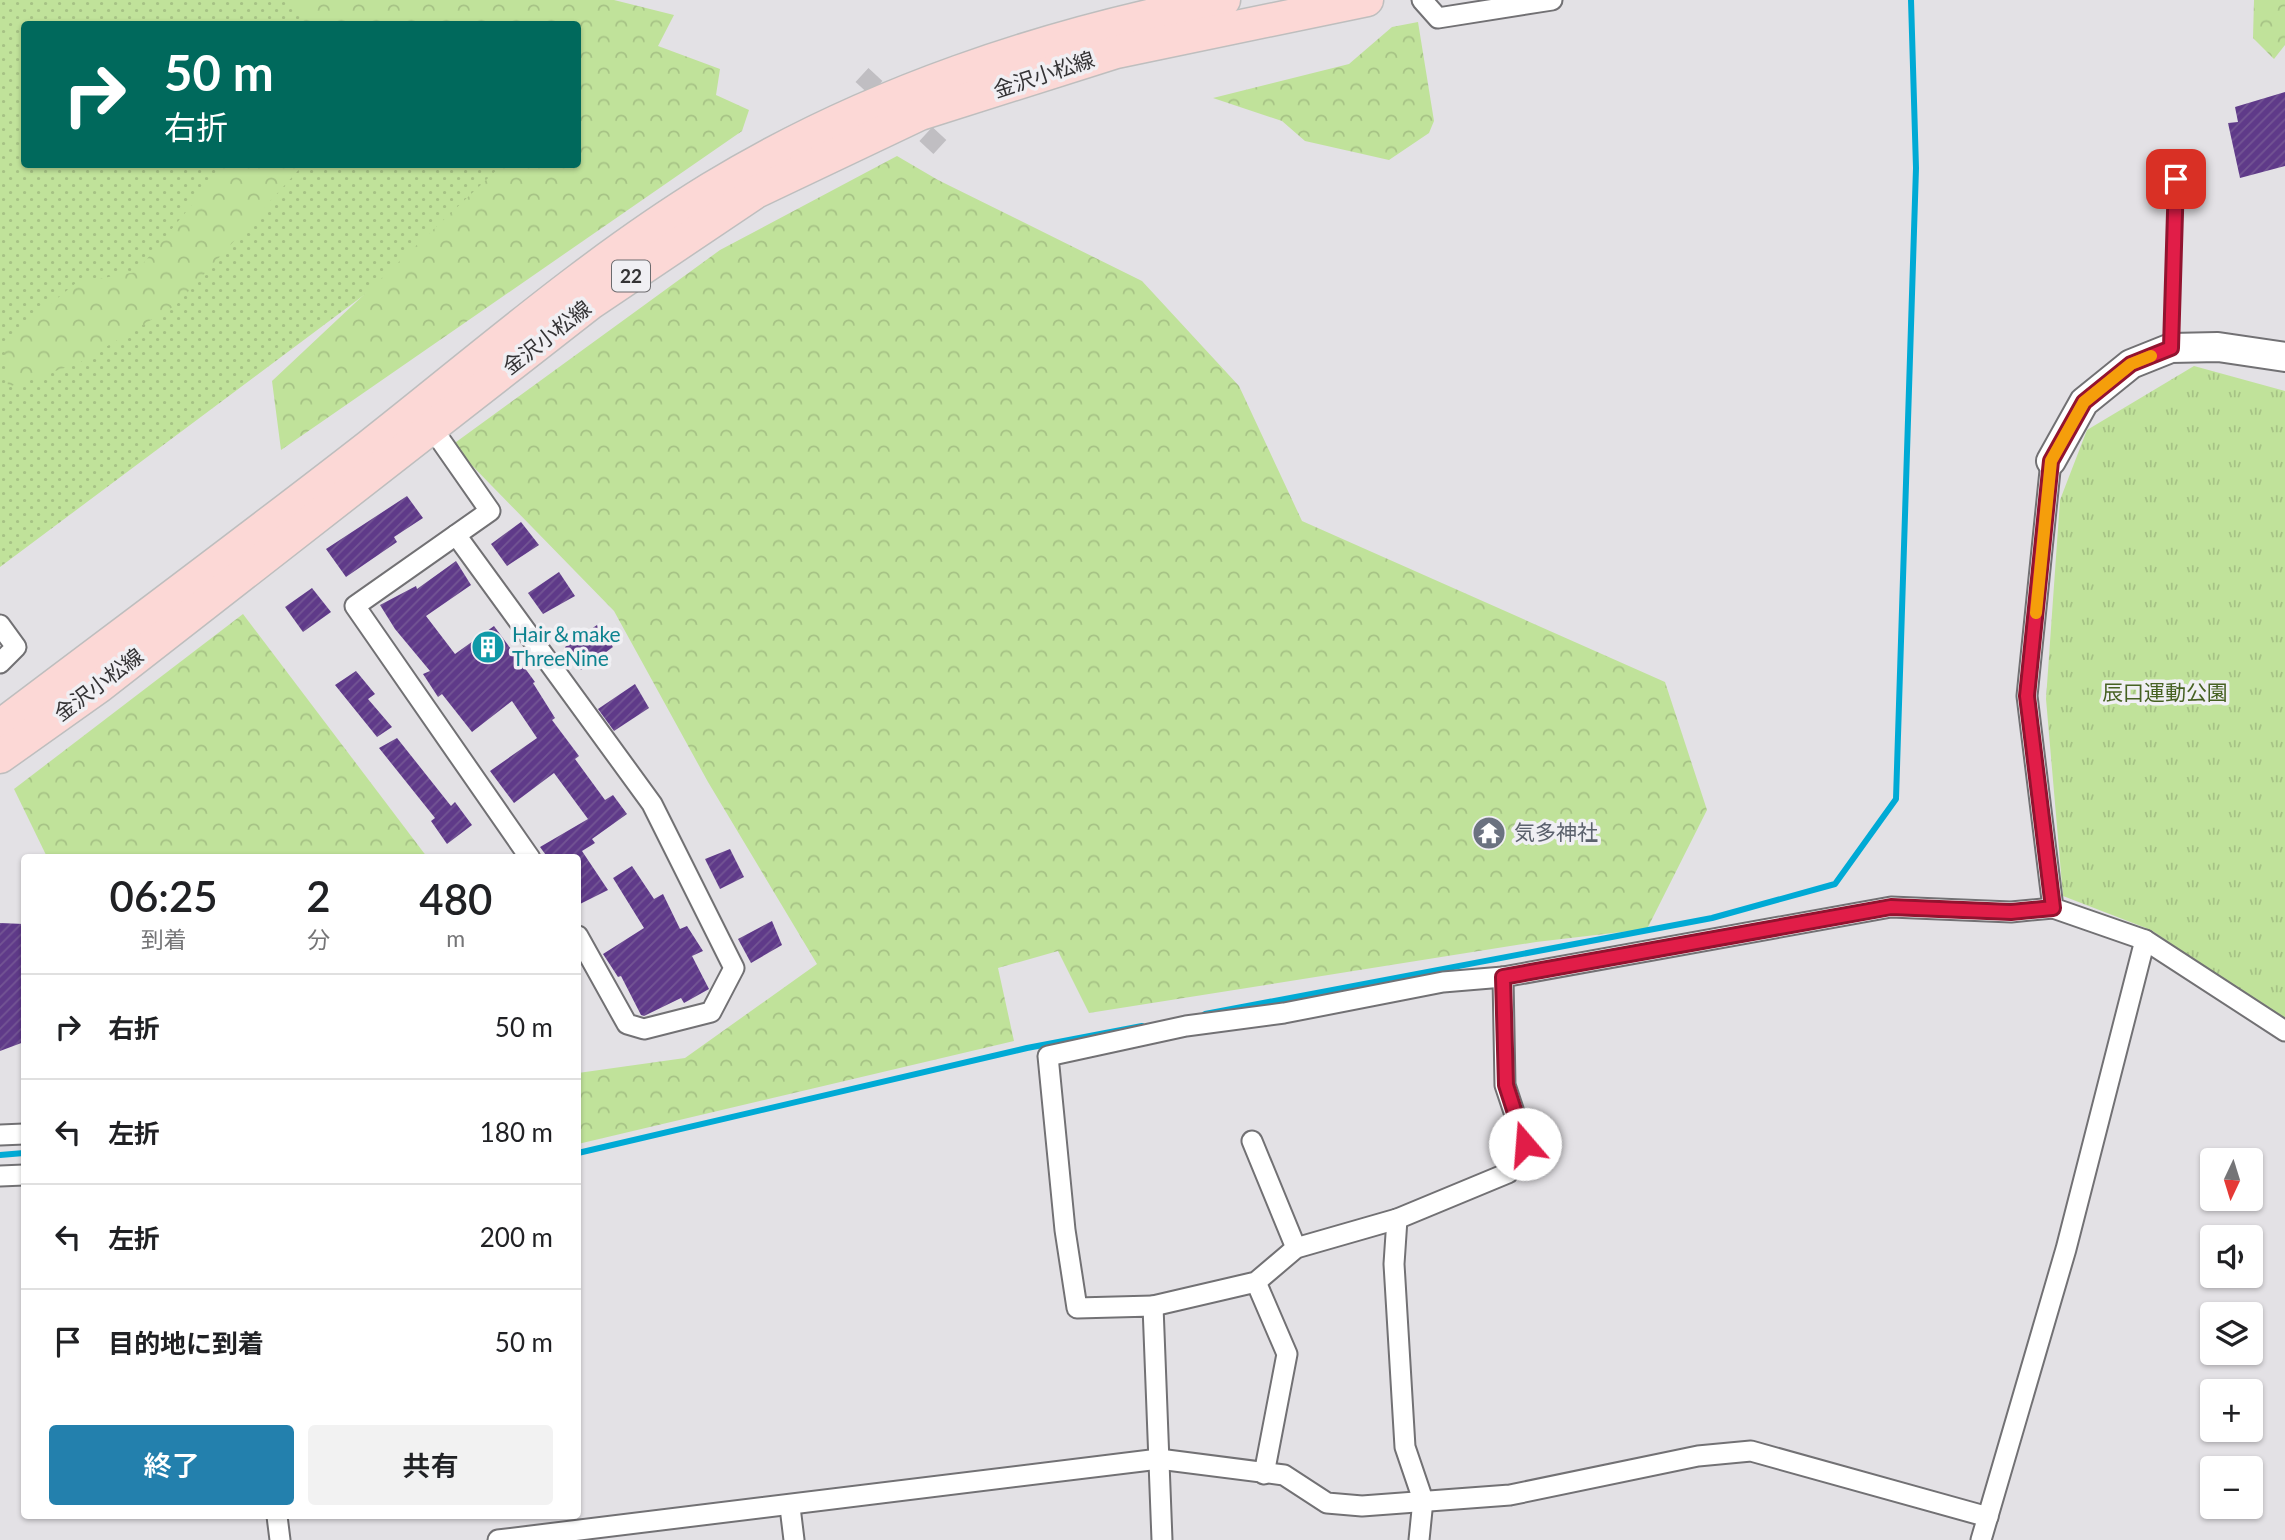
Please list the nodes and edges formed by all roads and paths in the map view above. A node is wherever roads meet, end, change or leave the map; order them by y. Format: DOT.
graph roads {
  1 [pos="1224,0"];
  2 [pos="1367,0"];
  3 [pos="1422,0"];
  4 [pos="1552,0"];
  5 [pos="2176,179"];
  6 [pos="2171,348"];
  7 [pos="2285,357"];
  8 [pos="432,428"];
  9 [pos="2051,461"];
  10 [pos="456,535"];
  11 [pos="0,625"];
  12 [pos="0,663"];
  13 [pos="0,726"];
  14 [pos="0,757"];
  15 [pos="527,854"];
  16 [pos="2053,908"];
  17 [pos="2145,940"];
  18 [pos="581,941"];
  19 [pos="1503,977"];
  20 [pos="2285,1031"];
  21 [pos="21,1134"];
  22 [pos="0,1135"];
  23 [pos="1252,1141"];
  24 [pos="21,1175"];
  25 [pos="0,1176"];
  26 [pos="1397,1219"];
  27 [pos="1296,1248"];
  28 [pos="1256,1282"];
  29 [pos="1153,1306"];
  30 [pos="1159,1460"];
  31 [pos="1264,1474"];
  32 [pos="1423,1500"];
  33 [pos="790,1507"];
  34 [pos="1988,1517"];
  35 [pos="276,1519"];
  36 [pos="280,1540"];
  37 [pos="498,1540"];
  38 [pos="794,1540"];
  39 [pos="1161,1540"];
  40 [pos="1419,1540"];
  41 [pos="1981,1540"];
  1 -- 13 [label="main road, 金沢小松線 / 22"];
  2 -- 8 [label="main road, 金沢小松線 / 22"];
  3 -- 4 [label="street"];
  5 -- 6 [label="lane"];
  6 -- 7 [label="street"];
  6 -- 9 [label="street"];
  8 -- 10 [label="street"];
  8 -- 14 [label="main road, 金沢小松線 / 22"];
  9 -- 16 [label="street"];
  10 -- 15 [label="street"];
  10 -- 18 [label="street"];
  11 -- 12 [label="street"];
  16 -- 17 [label="street"];
  16 -- 19 [label="street"];
  17 -- 20 [label="street"];
  17 -- 34 [label="street"];
  19 -- 26 [label="street"];
  19 -- 29 [label="street"];
  21 -- 22 [label="street"];
  23 -- 27 [label="street"];
  24 -- 25 [label="street"];
  26 -- 27 [label="street"];
  26 -- 32 [label="street"];
  27 -- 28 [label="street"];
  28 -- 29 [label="street"];
  28 -- 31 [label="street"];
  29 -- 30 [label="street"];
  30 -- 31 [label="street"];
  30 -- 33 [label="street"];
  30 -- 39 [label="street"];
  31 -- 32 [label="street"];
  32 -- 34 [label="street"];
  32 -- 40 [label="street"];
  33 -- 37 [label="street"];
  33 -- 38 [label="street"];
  34 -- 41 [label="street"];
  35 -- 36 [label="street"];
}
